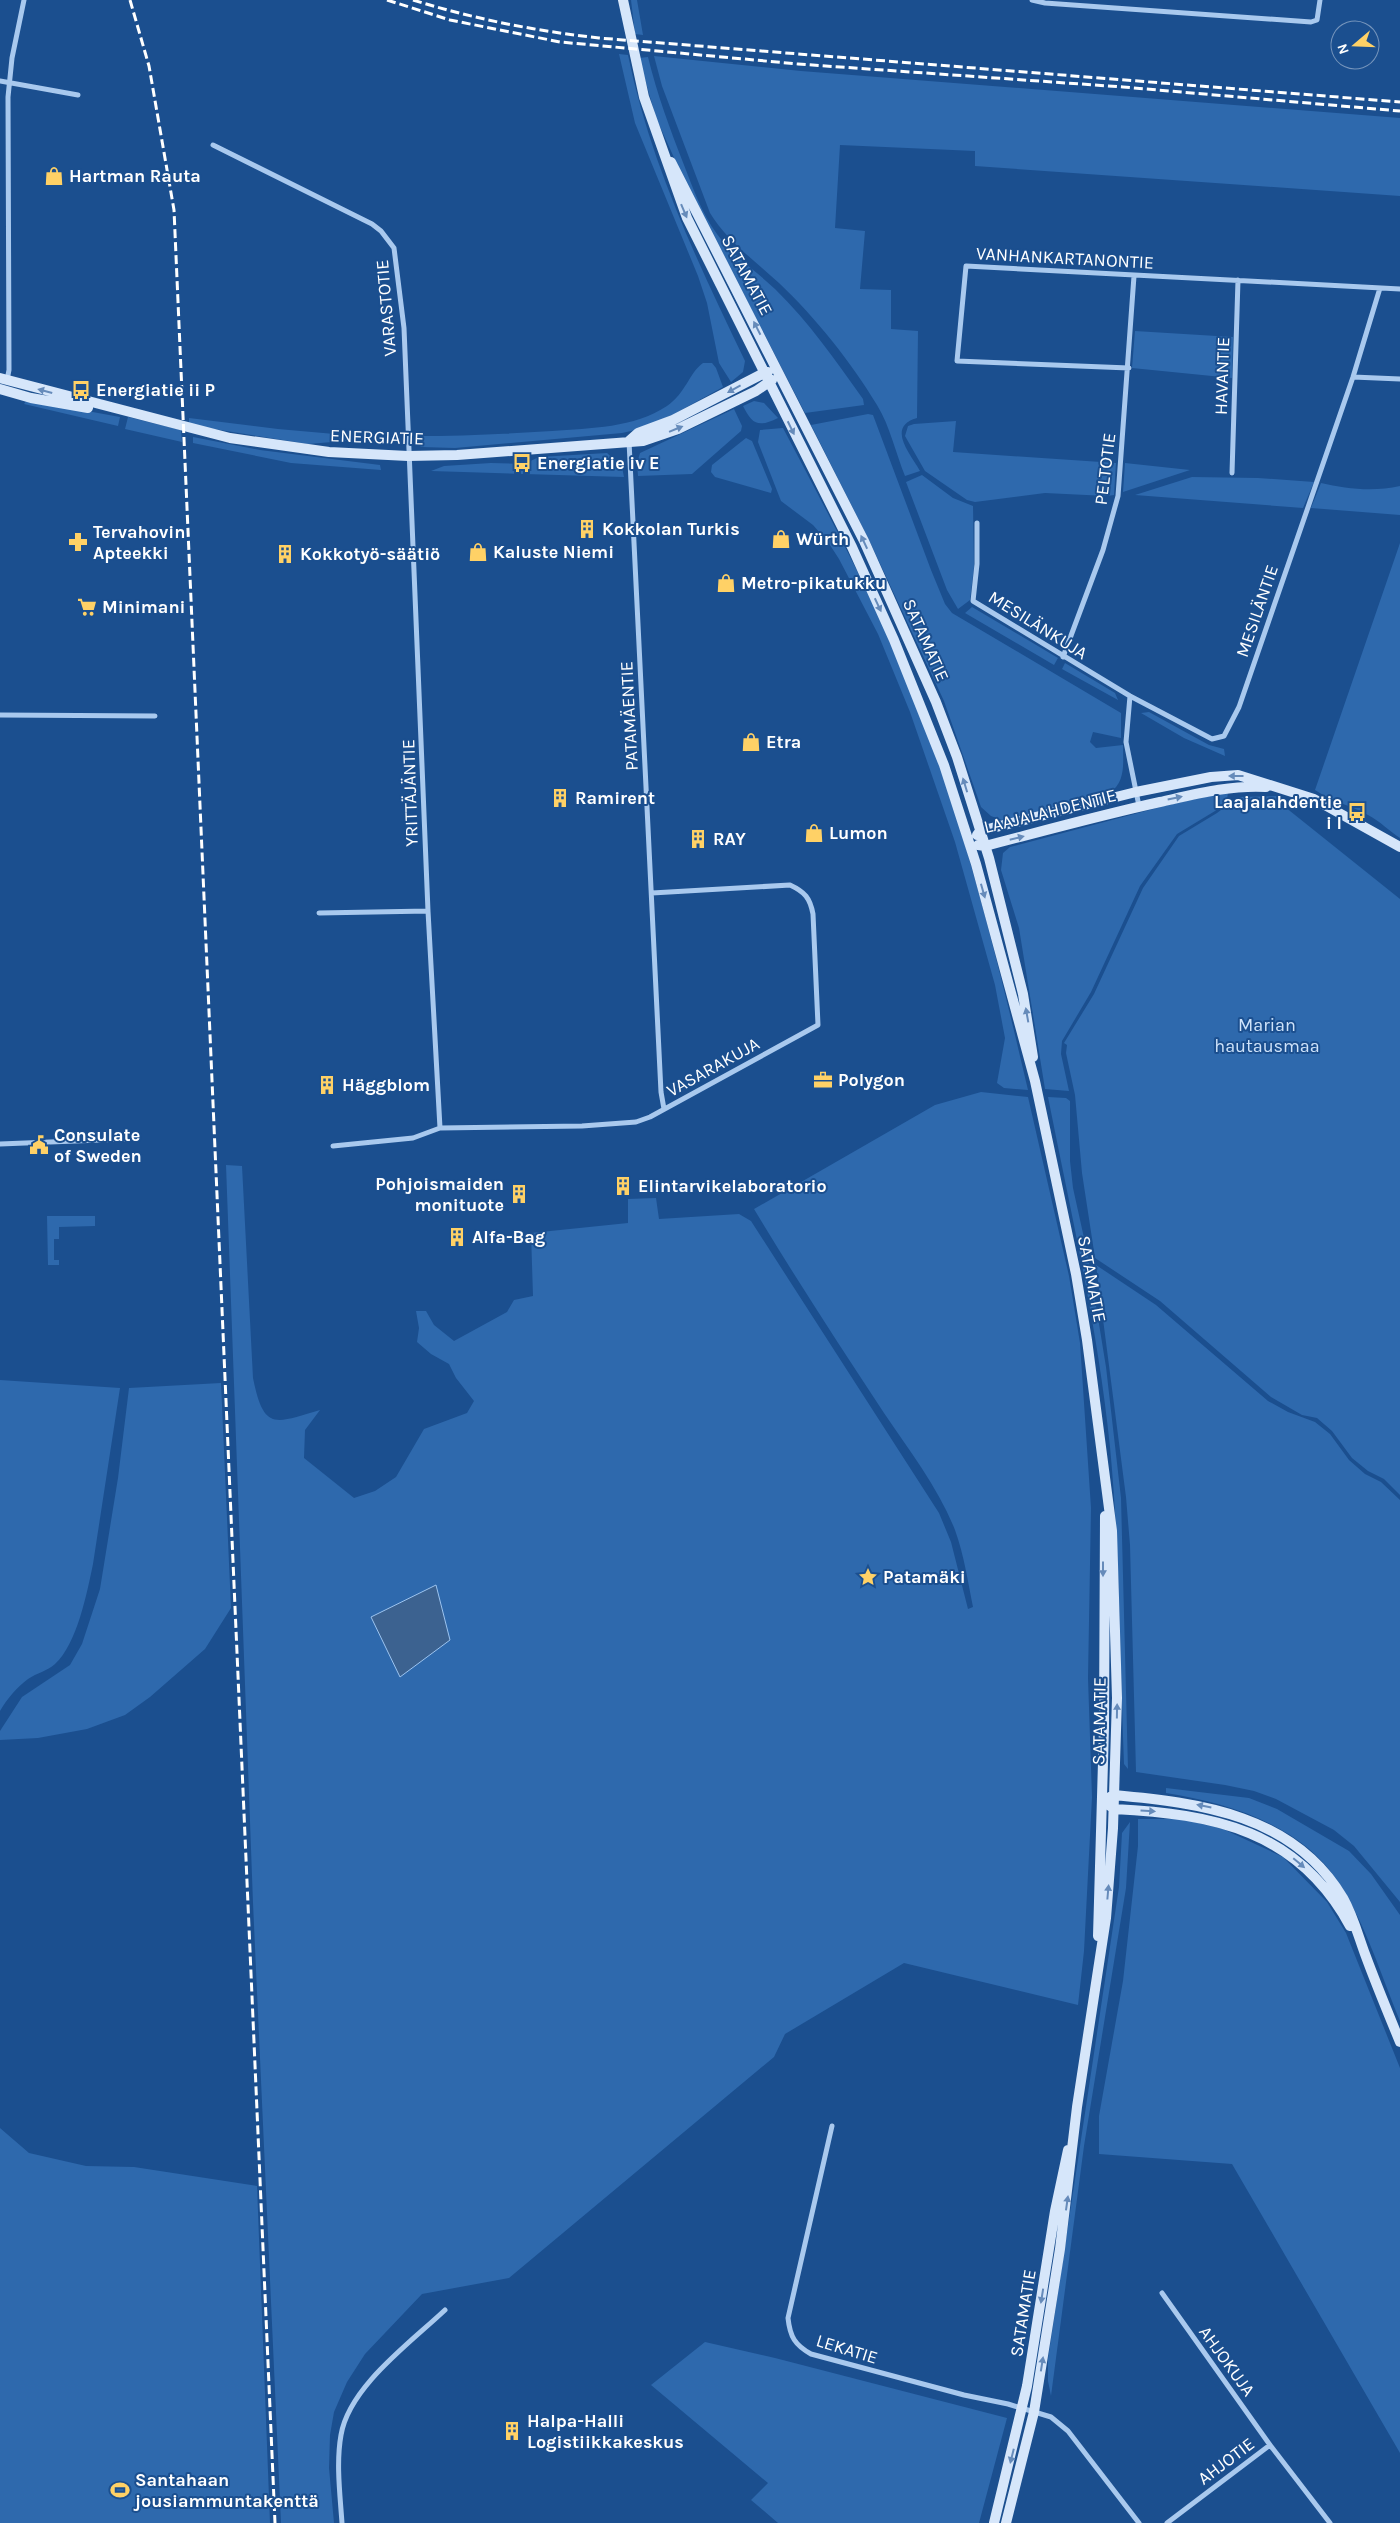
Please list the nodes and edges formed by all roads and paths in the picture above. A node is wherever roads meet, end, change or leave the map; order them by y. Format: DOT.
graph roads {
  1 [pos="24,0"];
  2 [pos="1032,0"];
  3 [pos="1320,0"];
  4 [pos="623,1"];
  5 [pos="0,80"];
  6 [pos="9,83"];
  7 [pos="78,95"];
  8 [pos="656,133"];
  9 [pos="213,145"];
  10 [pos="1134,276"];
  11 [pos="1238,280"];
  12 [pos="1380,288"];
  13 [pos="1400,289"];
  14 [pos="1129,368"];
  15 [pos="779,372"];
  16 [pos="764,373"];
  17 [pos="1353,377"];
  18 [pos="1400,379"];
  19 [pos="769,384"];
  20 [pos="2,387"];
  21 [pos="629,440"];
  22 [pos="408,456"];
  23 [pos="1232,473"];
  24 [pos="977,523"];
  25 [pos="1063,657"];
  26 [pos="1130,696"];
  27 [pos="0,715"];
  28 [pos="155,716"];
  29 [pos="1283,788"];
  30 [pos="1136,792"];
  31 [pos="1139,806"];
  32 [pos="980,831"];
  33 [pos="970,844"];
  34 [pos="985,846"];
  35 [pos="1400,847"];
  36 [pos="652,893"];
  37 [pos="428,911"];
  38 [pos="319,913"];
  39 [pos="1036,1081"];
  40 [pos="664,1109"];
  41 [pos="440,1128"];
  42 [pos="125,1139"];
  43 [pos="0,1144"];
  44 [pos="333,1146"];
  45 [pos="1105,1485"];
  46 [pos="1114,1795"];
  47 [pos="1102,1800"];
  48 [pos="1114,1809"];
  49 [pos="1365,1954"];
  50 [pos="1099,1958"];
  51 [pos="1400,2042"];
  52 [pos="1077,2107"];
  53 [pos="832,2126"];
  54 [pos="1162,2293"];
  55 [pos="445,2310"];
  56 [pos="1022,2408"];
  57 [pos="1034,2412"];
  58 [pos="1270,2445"];
  59 [pos="342,2523"];
  60 [pos="994,2523"];
  61 [pos="1006,2523"];
  62 [pos="1140,2523"];
  63 [pos="1167,2523"];
  64 [pos="1330,2523"];
  1 -- 6 [label="street"];
  2 -- 3 [label="street"];
  4 -- 8 [label="main road, SATAMATIE"];
  5 -- 6 [label="street"];
  6 -- 7 [label="street"];
  6 -- 20 [label="street"];
  15 -- 8 [label="main road, SATAMATIE, one-way"];
  8 -- 16 [label="main road, SATAMATIE, one-way"];
  9 -- 22 [label="street, VARASTOTIE"];
  10 -- 11 [label="street, VANHANKARTANONTIE"];
  10 -- 14 [label="street, PELTOTIE"];
  10 -- 14 [label="street, VANHANKARTANONTIE"];
  11 -- 12 [label="street, VANHANKARTANONTIE"];
  11 -- 23 [label="street, HAVANTIE"];
  12 -- 13 [label="street, VANHANKARTANONTIE"];
  12 -- 17 [label="street, MESILÄNTIE"];
  14 -- 25 [label="street, PELTOTIE"];
  15 -- 16 [label="main road, ENERGIATIE"];
  15 -- 19 [label="main road, ENERGIATIE"];
  32 -- 15 [label="main road, SATAMATIE, one-way"];
  16 -- 19 [label="main road, SATAMATIE"];
  16 -- 21 [label="main road, ENERGIATIE, one-way"];
  17 -- 18 [label="street"];
  17 -- 26 [label="street, MESILÄNTIE"];
  21 -- 19 [label="main road, ENERGIATIE, one-way"];
  19 -- 33 [label="main road, SATAMATIE, one-way"];
  20 -- 22 [label="main road, ENERGIATIE"];
  21 -- 22 [label="main road, ENERGIATIE"];
  21 -- 36 [label="street, PATAMÄENTIE"];
  22 -- 37 [label="street, YRITTÄJÄNTIE"];
  24 -- 25 [label="street, MESILÄNKUJA"];
  25 -- 26 [label="street, MESILÄNKUJA"];
  26 -- 30 [label="street"];
  27 -- 28 [label="street"];
  29 -- 30 [label="main road, LAAJALAHDENTIE, one-way"];
  31 -- 29 [label="main road, LAAJALAHDENTIE, one-way"];
  29 -- 35 [label="main road, LAAJALAHDENTIE"];
  30 -- 31 [label="street"];
  30 -- 32 [label="main road, LAAJALAHDENTIE"];
  34 -- 31 [label="main road, LAAJALAHDENTIE, one-way"];
  32 -- 33 [label="main road, LAAJALAHDENTIE"];
  32 -- 34 [label="main road, SATAMATIE"];
  33 -- 34 [label="main road, LAAJALAHDENTIE"];
  33 -- 39 [label="main road, SATAMATIE, one-way"];
  39 -- 34 [label="main road, SATAMATIE, one-way"];
  36 -- 40 [label="street, PATAMÄENTIE"];
  36 -- 40 [label="street, VASARAKUJA"];
  37 -- 38 [label="street"];
  37 -- 41 [label="street, YRITTÄJÄNTIE"];
  39 -- 45 [label="main road, SATAMATIE"];
  40 -- 41 [label="street, VASARAKUJA"];
  41 -- 44 [label="street, VASARAKUJA"];
  42 -- 43 [label="street"];
  46 -- 45 [label="main road, SATAMATIE, one-way"];
  45 -- 47 [label="main road, SATAMATIE, one-way"];
  46 -- 47 [label="main road"];
  46 -- 48 [label="main road, SATAMATIE"];
  49 -- 46 [label="main road, one-way"];
  47 -- 48 [label="main road"];
  47 -- 50 [label="main road, SATAMATIE"];
  48 -- 49 [label="main road, one-way"];
  50 -- 48 [label="main road, SATAMATIE, one-way"];
  49 -- 51 [label="main road"];
  50 -- 52 [label="main road, SATAMATIE"];
  52 -- 56 [label="main road, SATAMATIE, one-way"];
  57 -- 52 [label="main road, SATAMATIE, one-way"];
  53 -- 56 [label="street, LEKATIE"];
  54 -- 58 [label="street, AHJOKUJA"];
  55 -- 59 [label="street"];
  56 -- 57 [label="street, LEKATIE"];
  56 -- 60 [label="main road, SATAMATIE, one-way"];
  57 -- 61 [label="main road, SATAMATIE"];
  57 -- 62 [label="street, LEKATIE"];
  58 -- 63 [label="street, AHJOTIE"];
  58 -- 64 [label="street, AHJOTIE"];
}
